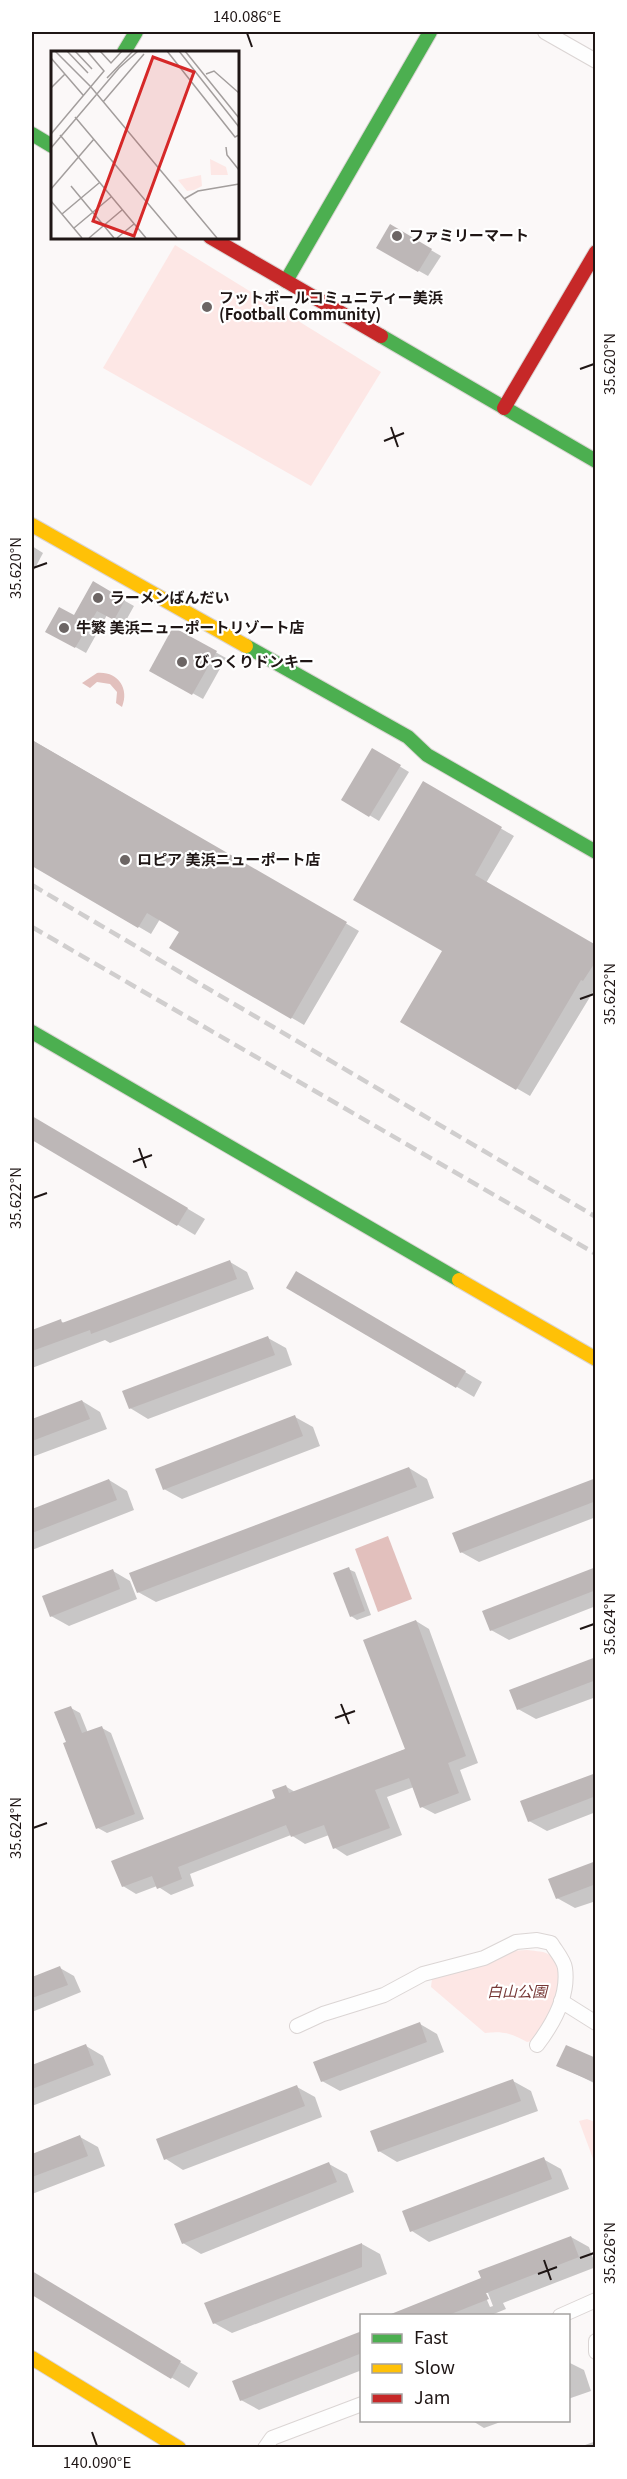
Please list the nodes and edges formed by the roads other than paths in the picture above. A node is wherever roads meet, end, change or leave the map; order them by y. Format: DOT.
graph roads {
  1 [pos="136,32"];
  2 [pos="430,32"];
  3 [pos="545,32"];
  4 [pos="125,51"];
  5 [pos="596,61"];
  6 [pos="32,134"];
  7 [pos="51,145"];
  8 [pos="212,238"];
  9 [pos="596,252"];
  10 [pos="286,281"];
  11 [pos="504,408"];
  12 [pos="596,461"];
  13 [pos="32,525"];
  14 [pos="596,852"];
  15 [pos="32,1032"];
  16 [pos="596,1359"];
  17 [pos="561,2001"];
  18 [pos="596,2023"];
  19 [pos="297,2026"];
  20 [pos="537,2045"];
  21 [pos="596,2300"];
  22 [pos="564,2314"];
  23 [pos="596,2341"];
  24 [pos="596,2352"];
  25 [pos="32,2358"];
  26 [pos="360,2405"];
  27 [pos="179,2448"];
  28 [pos="265,2448"];
  1 -- 4 [label="street"];
  2 -- 10 [label="street"];
  3 -- 5 [label="street"];
  6 -- 7 [label="street"];
  8 -- 10 [label="street"];
  9 -- 11 [label="street"];
  10 -- 11 [label="street"];
  11 -- 12 [label="street"];
  13 -- 14 [label="street"];
  15 -- 16 [label="street"];
  17 -- 18 [label="street"];
  17 -- 19 [label="street"];
  17 -- 20 [label="street"];
  21 -- 22 [label="street"];
  23 -- 24 [label="street"];
  25 -- 27 [label="street"];
  26 -- 28 [label="street"];
}
